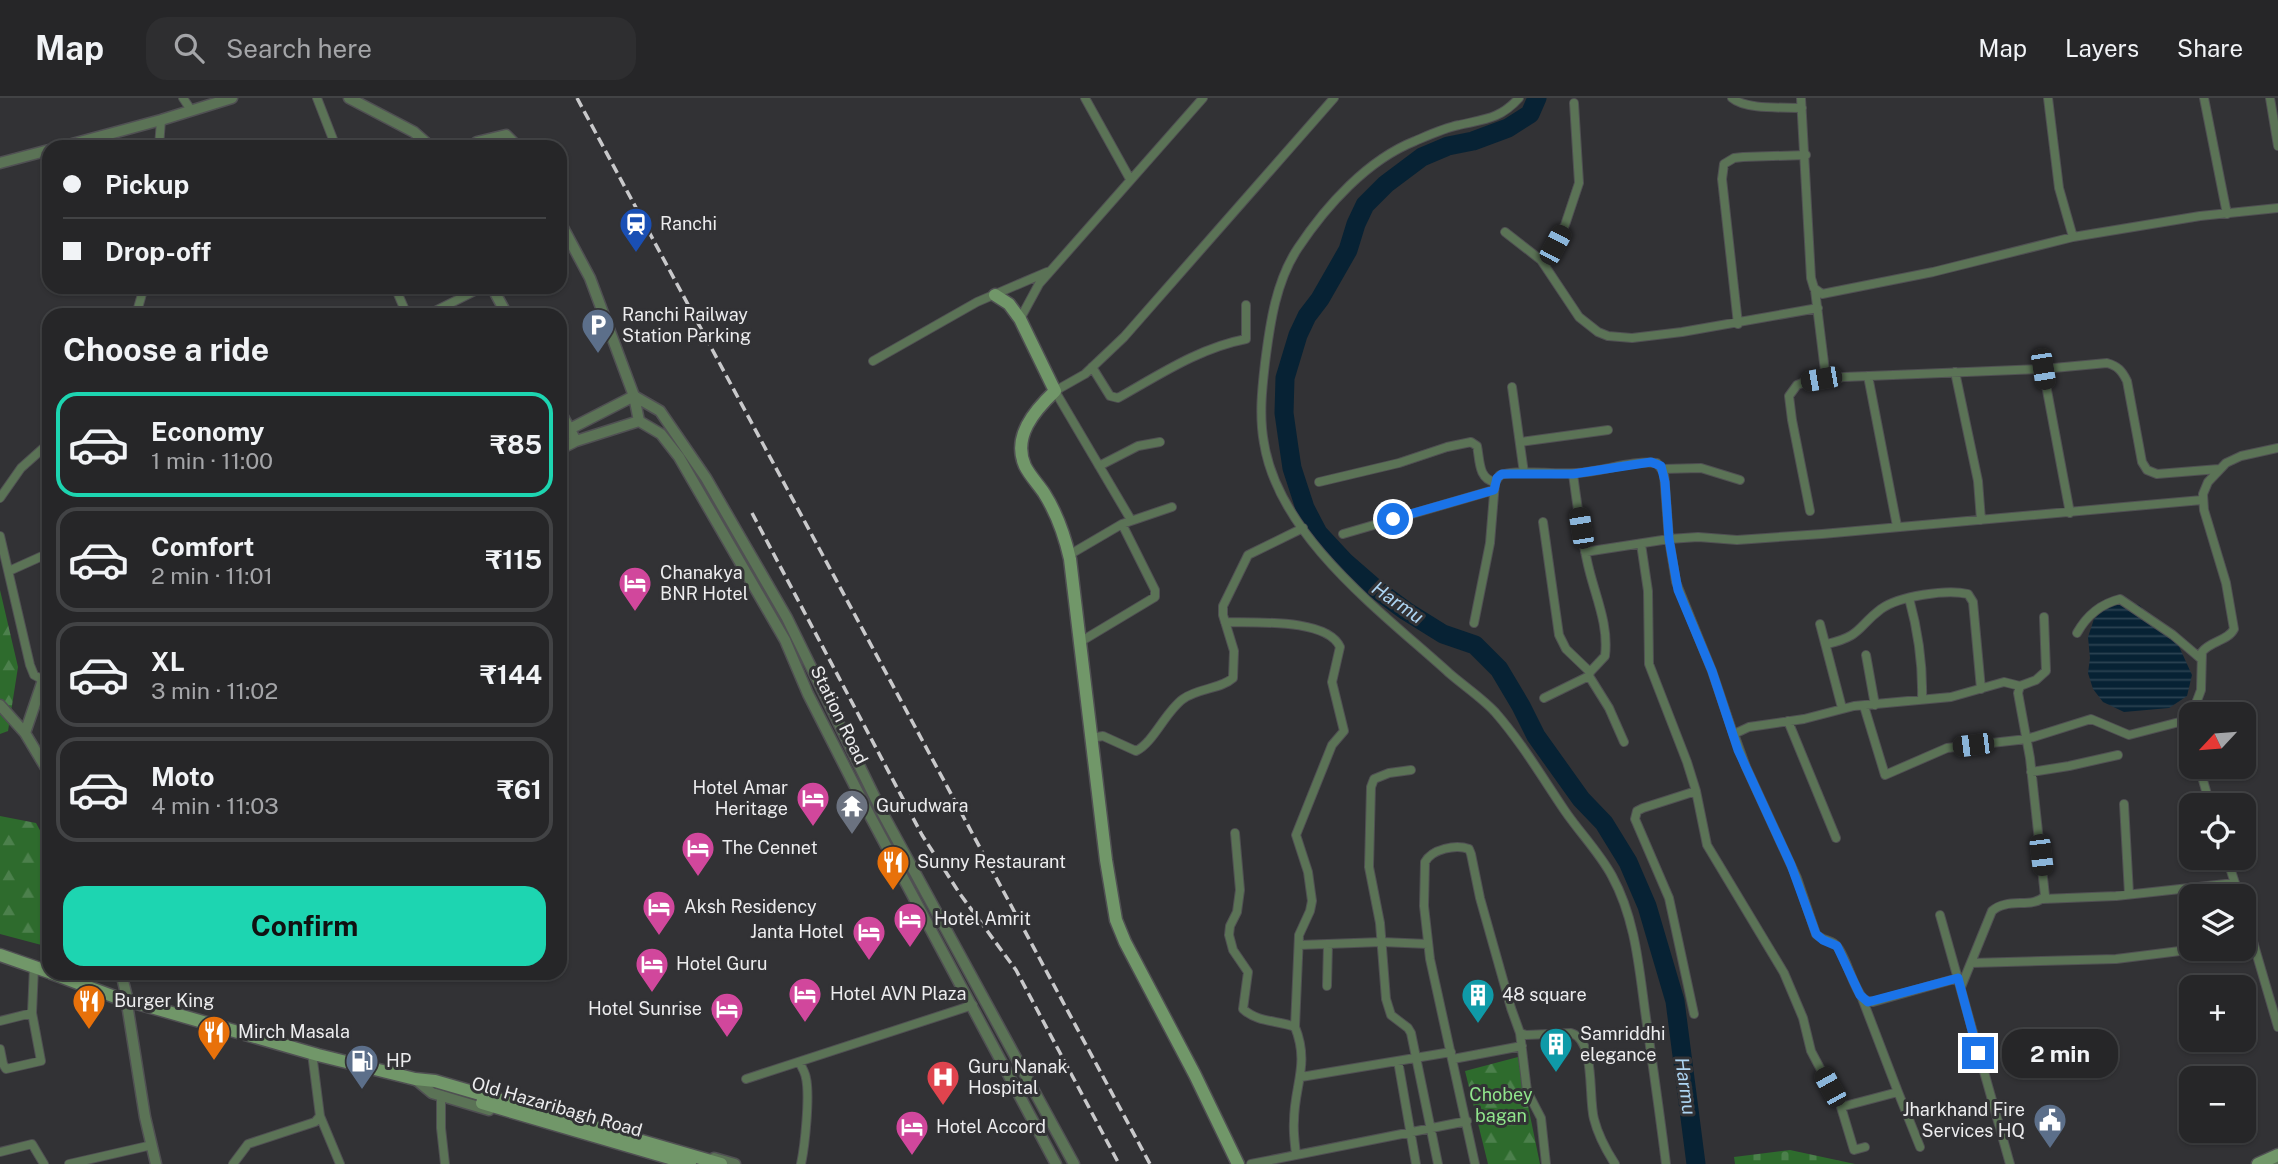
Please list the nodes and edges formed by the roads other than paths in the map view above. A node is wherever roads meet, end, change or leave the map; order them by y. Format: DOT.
graph roads {
  1 [pos="183,98"];
  2 [pos="232,98"];
  3 [pos="317,98"];
  4 [pos="349,98"];
  5 [pos="1085,98"];
  6 [pos="1334,98"];
  7 [pos="1518,98"];
  8 [pos="1732,98"];
  9 [pos="2048,98"];
  10 [pos="2204,98"];
  11 [pos="2270,98"];
  12 [pos="1200,99"];
  13 [pos="1574,103"];
  14 [pos="1801,103"];
  15 [pos="191,110"];
  16 [pos="161,120"];
  17 [pos="87,140"];
  18 [pos="160,140"];
  19 [pos="333,140"];
  20 [pos="423,140"];
  21 [pos="485,140"];
  22 [pos="511,140"];
  23 [pos="2278,146"];
  24 [pos="42,152"];
  25 [pos="1806,155"];
  26 [pos="0,163"];
  27 [pos="1130,180"];
  28 [pos="2278,208"];
  29 [pos="2227,214"];
  30 [pos="1505,232"];
  31 [pos="567,235"];
  32 [pos="2073,237"];
  33 [pos="1544,264"];
  34 [pos="1050,271"];
  35 [pos="1815,290"];
  36 [pos="469,294"];
  37 [pos="995,295"];
  38 [pos="1246,305"];
  39 [pos="441,308"];
  40 [pos="1818,308"];
  41 [pos="1020,319"];
  42 [pos="1738,324"];
  43 [pos="873,361"];
  44 [pos="1092,367"];
  45 [pos="2043,369"];
  46 [pos="1955,372"];
  47 [pos="1868,376"];
  48 [pos="1826,379"];
  49 [pos="1512,387"];
  50 [pos="1055,391"];
  51 [pos="634,396"];
  52 [pos="639,421"];
  53 [pos="567,430"];
  54 [pos="1608,430"];
  55 [pos="567,433"];
  56 [pos="576,441"];
  57 [pos="1160,442"];
  58 [pos="1520,442"];
  59 [pos="567,446"];
  60 [pos="42,449"];
  61 [pos="2278,449"];
  62 [pos="1099,466"];
  63 [pos="1663,469"];
  64 [pos="2219,469"];
  65 [pos="1524,473"];
  66 [pos="1573,474"];
  67 [pos="1740,480"];
  68 [pos="1319,482"];
  69 [pos="1494,486"];
  70 [pos="0,498"];
  71 [pos="2202,500"];
  72 [pos="1172,507"];
  73 [pos="1810,511"];
  74 [pos="2070,513"];
  75 [pos="1131,520"];
  76 [pos="1981,520"];
  77 [pos="1543,522"];
  78 [pos="1122,524"];
  79 [pos="1897,526"];
  80 [pos="1303,528"];
  81 [pos="1343,534"];
  82 [pos="0,536"];
  83 [pos="1669,539"];
  84 [pos="1641,544"];
  85 [pos="1585,552"];
  86 [pos="1069,555"];
  87 [pos="42,556"];
  88 [pos="9,571"];
  89 [pos="1909,597"];
  90 [pos="2045,617"];
  91 [pos="1225,622"];
  92 [pos="1474,622"];
  93 [pos="1820,624"];
  94 [pos="2077,633"];
  95 [pos="1080,642"];
  96 [pos="1827,644"];
  97 [pos="1866,655"];
  98 [pos="2200,657"];
  99 [pos="1590,674"];
  100 [pos="42,677"];
  101 [pos="2020,685"];
  102 [pos="42,688"];
  103 [pos="1981,689"];
  104 [pos="1544,698"];
  105 [pos="1922,699"];
  106 [pos="2196,702"];
  107 [pos="0,705"];
  108 [pos="1875,705"];
  109 [pos="1864,706"];
  110 [pos="1842,708"];
  111 [pos="2179,720"];
  112 [pos="1787,721"];
  113 [pos="25,733"];
  114 [pos="1734,736"];
  115 [pos="1091,738"];
  116 [pos="2027,739"];
  117 [pos="1624,742"];
  118 [pos="2118,755"];
  119 [pos="42,761"];
  120 [pos="1411,770"];
  121 [pos="2031,772"];
  122 [pos="1696,791"];
  123 [pos="2124,804"];
  124 [pos="1235,833"];
  125 [pos="1836,838"];
  126 [pos="2231,870"];
  127 [pos="2235,883"];
  128 [pos="2129,894"];
  129 [pos="2043,898"];
  130 [pos="1940,915"];
  131 [pos="1382,942"];
  132 [pos="1328,944"];
  133 [pos="1428,944"];
  134 [pos="1298,945"];
  135 [pos="2179,951"];
  136 [pos="2256,953"];
  137 [pos="0,955"];
  138 [pos="1971,963"];
  139 [pos="34,967"];
  140 [pos="42,970"];
  141 [pos="1958,978"];
  142 [pos="70,980"];
  143 [pos="123,980"];
  144 [pos="1327,986"];
  145 [pos="1961,988"];
  146 [pos="1862,998"];
  147 [pos="127,1000"];
  148 [pos="973,1005"];
  149 [pos="32,1013"];
  150 [pos="1694,1014"];
  151 [pos="0,1021"];
  152 [pos="1295,1027"];
  153 [pos="2278,1027"];
  154 [pos="1520,1033"];
  155 [pos="1522,1046"];
  156 [pos="0,1049"];
  157 [pos="312,1053"];
  158 [pos="1452,1056"];
  159 [pos="1416,1058"];
  160 [pos="1398,1061"];
  161 [pos="799,1062"];
  162 [pos="1301,1077"];
  163 [pos="415,1079"];
  164 [pos="746,1079"];
  165 [pos="1830,1087"];
  166 [pos="1898,1092"];
  167 [pos="441,1095"];
  168 [pos="320,1116"];
  169 [pos="1467,1121"];
  170 [pos="1430,1129"];
  171 [pos="1410,1133"];
  172 [pos="152,1145"];
  173 [pos="1865,1147"];
  174 [pos="1920,1147"];
  175 [pos="0,1152"];
  176 [pos="1296,1155"];
  177 [pos="2278,1155"];
  178 [pos="44,1164"];
  179 [pos="69,1164"];
  180 [pos="156,1164"];
  181 [pos="233,1164"];
  182 [pos="340,1164"];
  183 [pos="445,1164"];
  184 [pos="669,1164"];
  185 [pos="690,1164"];
  186 [pos="721,1164"];
  187 [pos="735,1164"];
  188 [pos="801,1164"];
  189 [pos="1056,1164"];
  190 [pos="1074,1164"];
  191 [pos="1238,1164"];
  192 [pos="1251,1164"];
  193 [pos="1416,1164"];
  194 [pos="1438,1164"];
  195 [pos="1475,1164"];
  196 [pos="1546,1164"];
  197 [pos="1615,1164"];
  198 [pos="1667,1164"];
  199 [pos="2010,1164"];
  200 [pos="2258,1164"];
  1 -- 15 [label="street"];
  2 -- 15 [label="street"];
  3 -- 19 [label="street"];
  4 -- 20 [label="street"];
  5 -- 27 [label="street"];
  6 -- 44 [label="street"];
  7 -- 80 [label="street"];
  8 -- 14 [label="street"];
  9 -- 32 [label="street"];
  10 -- 29 [label="street"];
  11 -- 23 [label="street"];
  12 -- 27 [label="street"];
  13 -- 33 [label="street"];
  14 -- 25 [label="street"];
  15 -- 16 [label="street"];
  16 -- 17 [label="street"];
  16 -- 18 [label="street"];
  21 -- 22 [label="street"];
  24 -- 26 [label="street"];
  25 -- 35 [label="street"];
  25 -- 42 [label="street"];
  27 -- 34 [label="street"];
  28 -- 29 [label="street"];
  29 -- 32 [label="street"];
  30 -- 33 [label="street"];
  31 -- 51 [label="street"];
  32 -- 35 [label="street"];
  33 -- 42 [label="street"];
  34 -- 37 [label="street"];
  34 -- 41 [label="street"];
  35 -- 40 [label="street"];
  36 -- 39 [label="street"];
  37 -- 41 [label="main road"];
  37 -- 43 [label="street"];
  38 -- 44 [label="street"];
  40 -- 42 [label="street"];
  40 -- 48 [label="street"];
  41 -- 50 [label="main road"];
  44 -- 50 [label="street"];
  45 -- 46 [label="street"];
  45 -- 64 [label="street"];
  45 -- 74 [label="street"];
  46 -- 47 [label="street"];
  46 -- 76 [label="street"];
  47 -- 48 [label="street"];
  47 -- 79 [label="street"];
  48 -- 73 [label="street"];
  49 -- 58 [label="street"];
  50 -- 62 [label="street"];
  50 -- 86 [label="main road"];
  51 -- 52 [label="street"];
  51 -- 53 [label="street"];
  51 -- 190 [label="street"];
  52 -- 56 [label="street"];
  52 -- 148 [label="street, Station Road"];
  54 -- 58 [label="street"];
  55 -- 56 [label="street"];
  56 -- 59 [label="street"];
  57 -- 62 [label="street"];
  58 -- 65 [label="street"];
  60 -- 70 [label="street"];
  61 -- 64 [label="street"];
  62 -- 75 [label="street"];
  63 -- 66 [label="street"];
  63 -- 67 [label="street"];
  63 -- 83 [label="street"];
  64 -- 71 [label="street"];
  65 -- 66 [label="street"];
  65 -- 69 [label="street"];
  66 -- 85 [label="street"];
  68 -- 69 [label="street"];
  69 -- 81 [label="street"];
  69 -- 92 [label="street"];
  71 -- 74 [label="street"];
  71 -- 98 [label="street"];
  72 -- 75 [label="street"];
  74 -- 76 [label="street"];
  75 -- 78 [label="street"];
  76 -- 79 [label="street"];
  77 -- 99 [label="street"];
  78 -- 86 [label="street"];
  78 -- 95 [label="street"];
  79 -- 83 [label="street"];
  80 -- 91 [label="street"];
  80 -- 198 [label="street"];
  82 -- 88 [label="street"];
  83 -- 84 [label="street"];
  83 -- 114 [label="street"];
  84 -- 85 [label="street"];
  84 -- 122 [label="street"];
  85 -- 99 [label="street"];
  86 -- 95 [label="main road"];
  87 -- 88 [label="street"];
  88 -- 100 [label="street"];
  89 -- 96 [label="street"];
  89 -- 103 [label="street"];
  89 -- 105 [label="street"];
  90 -- 101 [label="street"];
  91 -- 115 [label="street"];
  91 -- 134 [label="street"];
  93 -- 96 [label="street"];
  94 -- 98 [label="street"];
  95 -- 115 [label="main road"];
  96 -- 110 [label="street"];
  97 -- 108 [label="street"];
  98 -- 106 [label="street"];
  99 -- 104 [label="street"];
  99 -- 117 [label="street"];
  101 -- 103 [label="street"];
  101 -- 116 [label="street"];
  102 -- 113 [label="street"];
  103 -- 105 [label="street"];
  105 -- 108 [label="street"];
  107 -- 113 [label="street"];
  108 -- 109 [label="street"];
  109 -- 110 [label="street"];
  109 -- 116 [label="street"];
  110 -- 112 [label="street"];
  111 -- 116 [label="street"];
  112 -- 114 [label="street"];
  112 -- 125 [label="street"];
  113 -- 119 [label="street"];
  114 -- 146 [label="street"];
  115 -- 191 [label="main road"];
  116 -- 121 [label="street"];
  118 -- 121 [label="street"];
  120 -- 131 [label="street"];
  121 -- 129 [label="street"];
  122 -- 150 [label="street"];
  122 -- 165 [label="street"];
  123 -- 128 [label="street"];
  124 -- 152 [label="street"];
  126 -- 127 [label="street"];
  127 -- 128 [label="street"];
  128 -- 129 [label="street"];
  129 -- 138 [label="street"];
  130 -- 141 [label="street"];
  131 -- 132 [label="street"];
  131 -- 133 [label="street"];
  131 -- 159 [label="street"];
  132 -- 134 [label="street"];
  132 -- 144 [label="street"];
  133 -- 154 [label="street"];
  133 -- 158 [label="street"];
  134 -- 152 [label="street"];
  135 -- 138 [label="street"];
  136 -- 153 [label="street"];
  137 -- 139 [label="main road"];
  138 -- 145 [label="street"];
  139 -- 140 [label="main road"];
  139 -- 149 [label="street"];
  141 -- 145 [label="street"];
  141 -- 146 [label="street"];
  142 -- 147 [label="main road"];
  143 -- 147 [label="street"];
  145 -- 199 [label="street"];
  146 -- 166 [label="street"];
  147 -- 157 [label="main road"];
  147 -- 172 [label="street"];
  148 -- 161 [label="street"];
  148 -- 189 [label="street, Station Road"];
  149 -- 151 [label="street"];
  149 -- 156 [label="street"];
  152 -- 162 [label="street"];
  154 -- 155 [label="street"];
  154 -- 197 [label="street"];
  155 -- 158 [label="street"];
  155 -- 196 [label="street"];
  157 -- 163 [label="main road"];
  157 -- 168 [label="street"];
  158 -- 159 [label="street"];
  158 -- 169 [label="street"];
  159 -- 160 [label="street"];
  159 -- 170 [label="street"];
  160 -- 162 [label="street"];
  160 -- 171 [label="street"];
  161 -- 164 [label="street"];
  161 -- 188 [label="street"];
  162 -- 176 [label="street"];
  163 -- 167 [label="street"];
  163 -- 185 [label="main road, Old Hazaribagh Road"];
  163 -- 186 [label="main road"];
  163 -- 187 [label="street"];
  166 -- 173 [label="street"];
  166 -- 174 [label="street"];
  167 -- 183 [label="street"];
  167 -- 184 [label="street"];
  168 -- 181 [label="street"];
  168 -- 182 [label="street"];
  169 -- 170 [label="street"];
  169 -- 195 [label="street"];
  170 -- 171 [label="street"];
  170 -- 194 [label="street"];
  171 -- 176 [label="street"];
  171 -- 193 [label="street"];
  172 -- 179 [label="street"];
  172 -- 180 [label="street"];
  175 -- 178 [label="street"];
  176 -- 192 [label="street"];
  177 -- 200 [label="main road"];
}
